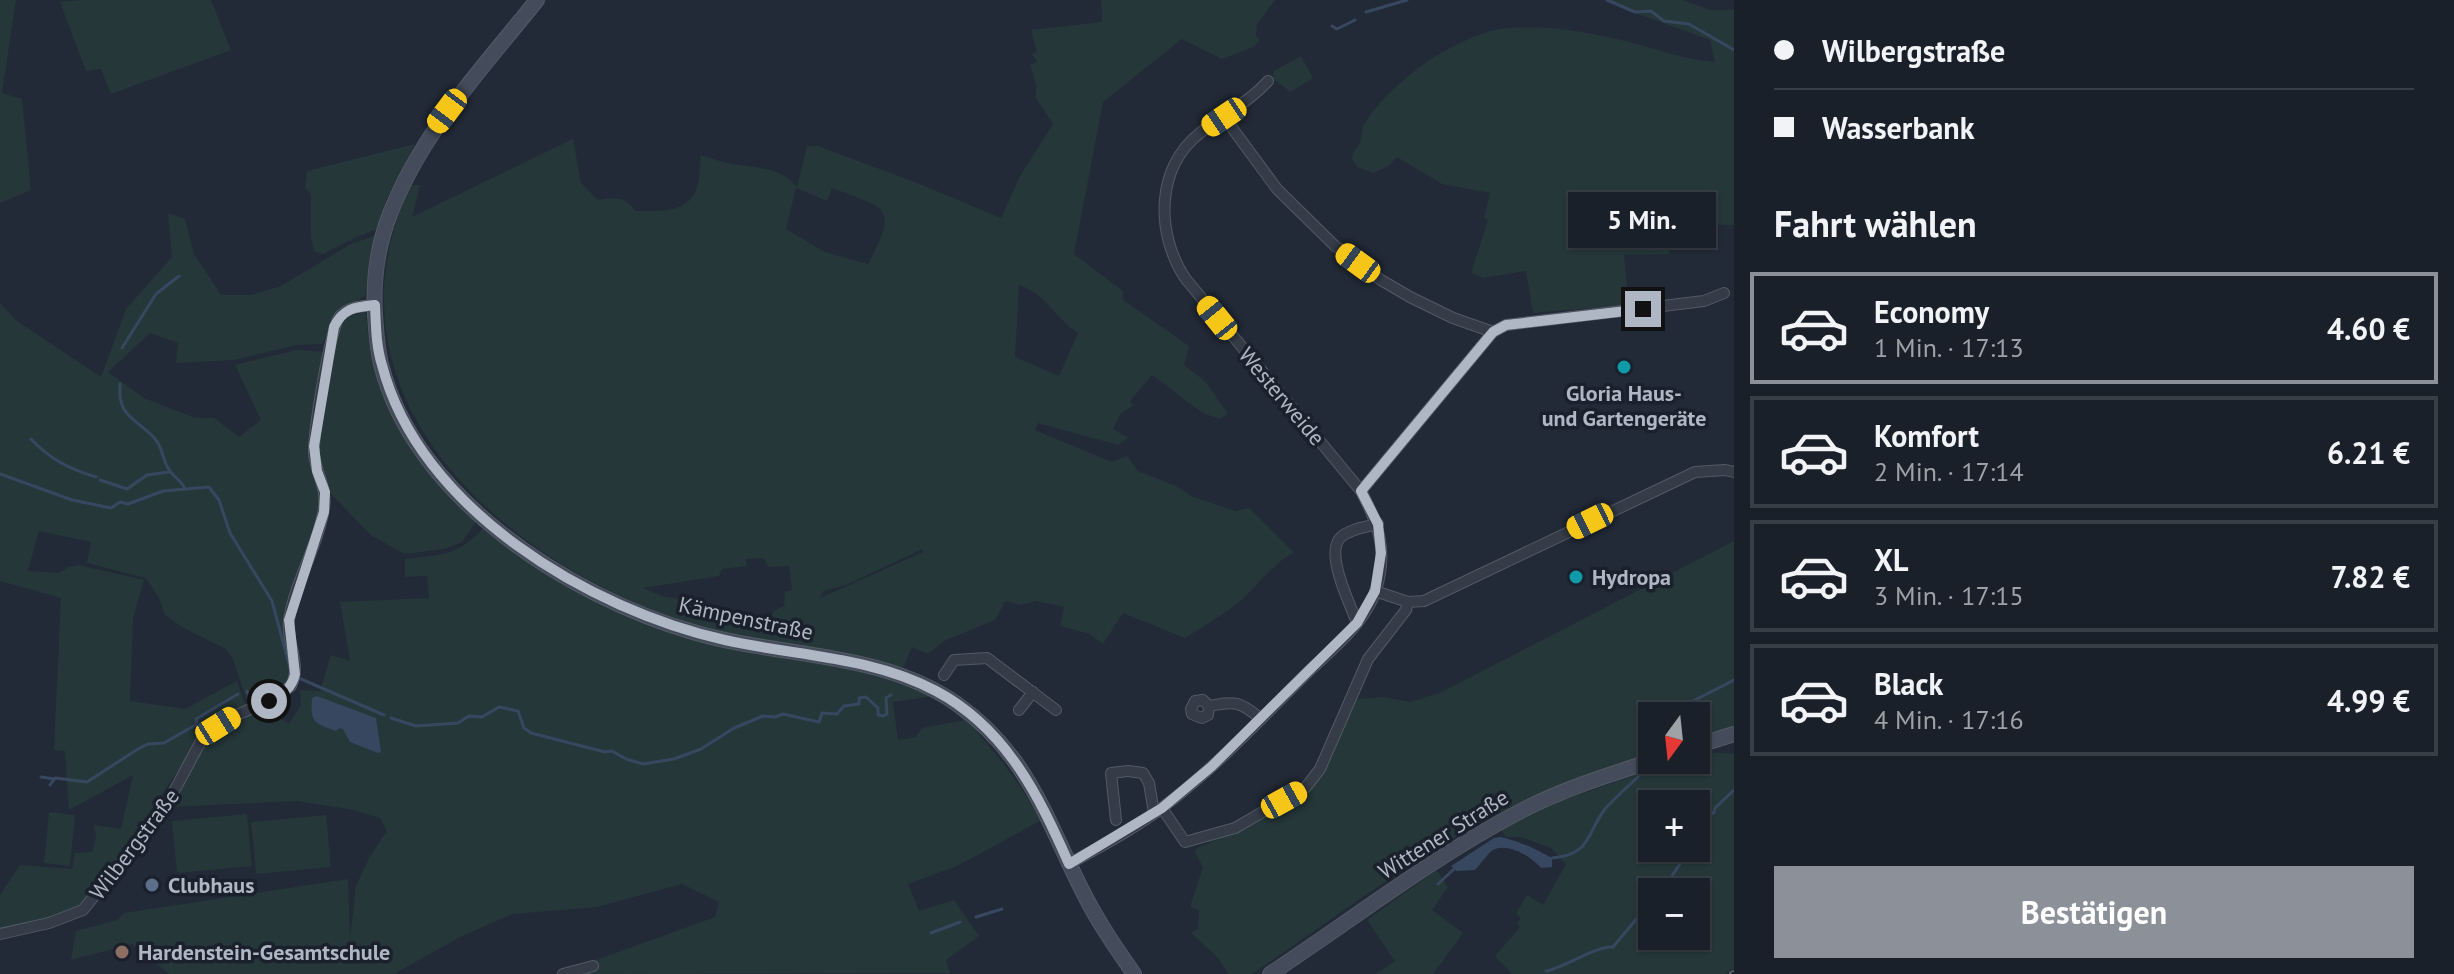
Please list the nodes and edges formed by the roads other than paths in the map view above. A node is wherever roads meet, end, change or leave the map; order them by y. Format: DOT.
graph roads {
  1 [pos="537,0"];
  2 [pos="1268,81"];
  3 [pos="1224,117"];
  4 [pos="1724,293"];
  5 [pos="375,305"];
  6 [pos="1493,332"];
  7 [pos="1734,472"];
  8 [pos="1361,491"];
  9 [pos="1378,524"];
  10 [pos="1375,591"];
  11 [pos="1408,602"];
  12 [pos="1357,623"];
  13 [pos="944,675"];
  14 [pos="1033,692"];
  15 [pos="1209,706"];
  16 [pos="1019,710"];
  17 [pos="1056,710"];
  18 [pos="1261,719"];
  19 [pos="1734,734"];
  20 [pos="1710,742"];
  21 [pos="1638,766"];
  22 [pos="1158,810"];
  23 [pos="1116,820"];
  24 [pos="1069,864"];
  25 [pos="0,934"];
  26 [pos="593,966"];
  27 [pos="563,974"];
  28 [pos="1134,974"];
  29 [pos="1270,974"];
  1 -- 5 [label="street, Kämpenstraße"];
  2 -- 3 [label="street, Westerweide"];
  3 -- 6 [label="street"];
  3 -- 8 [label="street, Westerweide"];
  4 -- 6 [label="street"];
  5 -- 24 [label="street, Kämpenstraße"];
  5 -- 25 [label="street, Wilbergstraße"];
  6 -- 8 [label="street"];
  7 -- 11 [label="street"];
  8 -- 9 [label="street, Westerweide"];
  9 -- 10 [label="street, Westerweide"];
  9 -- 12 [label="street"];
  10 -- 11 [label="street"];
  10 -- 12 [label="street, Westerweide"];
  11 -- 22 [label="street"];
  12 -- 18 [label="street, Westerweide"];
  13 -- 14 [label="street"];
  14 -- 16 [label="street"];
  14 -- 17 [label="street"];
  15 -- 18 [label="street"];
  18 -- 22 [label="street, Westerweide"];
  19 -- 20 [label="street"];
  21 -- 29 [label="street, Wittener Straße"];
  22 -- 23 [label="street"];
  22 -- 24 [label="street, Westerweide"];
  24 -- 28 [label="street, Kämpenstraße"];
  26 -- 27 [label="street"];
}
